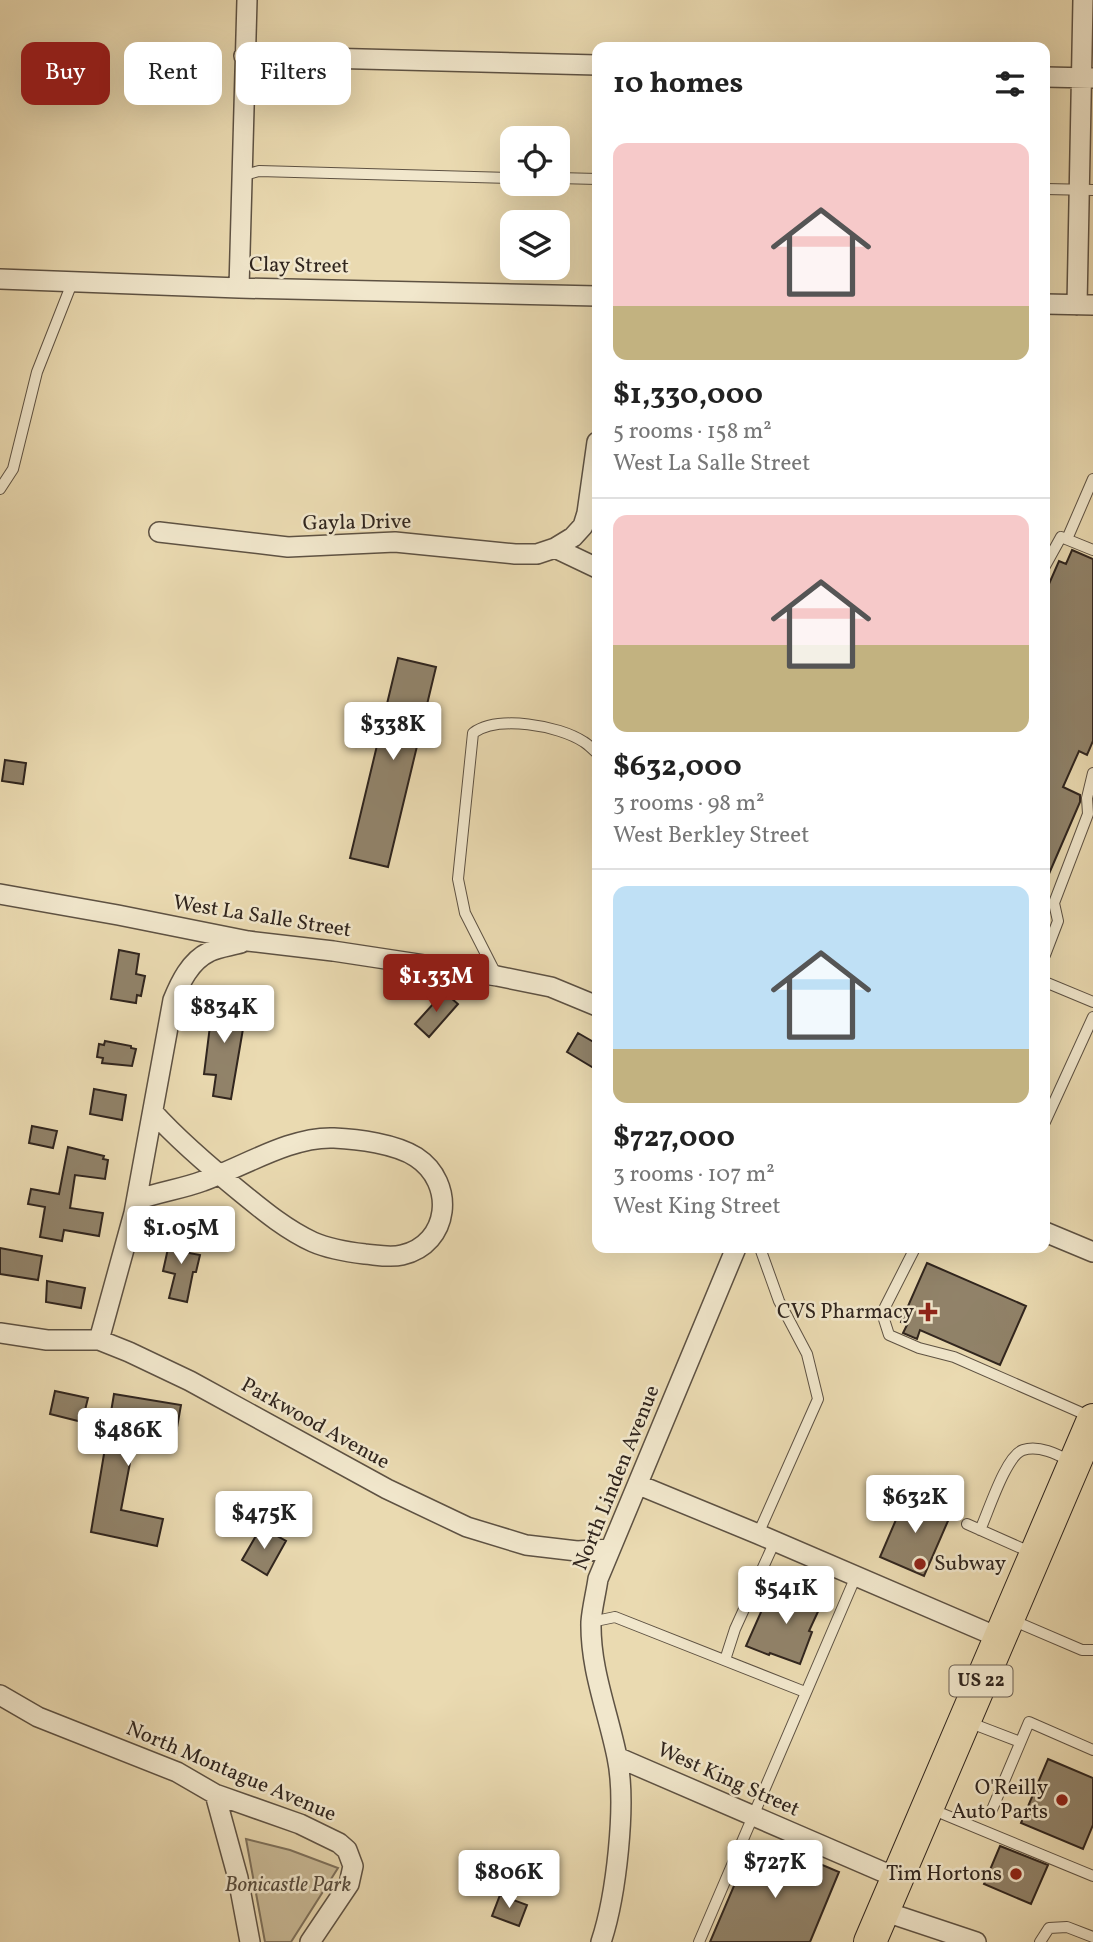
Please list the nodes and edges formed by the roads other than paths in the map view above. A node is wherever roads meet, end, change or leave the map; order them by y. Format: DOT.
graph roads {
  1 [pos="247,0"];
  2 [pos="1083,0"];
  3 [pos="245,42"];
  4 [pos="351,59"];
  5 [pos="592,65"];
  6 [pos="1050,76"];
  7 [pos="1087,78"];
  8 [pos="242,105"];
  9 [pos="240,176"];
  10 [pos="500,178"];
  11 [pos="570,178"];
  12 [pos="592,179"];
  13 [pos="1050,189"];
  14 [pos="1087,190"];
  15 [pos="0,279"];
  16 [pos="72,283"];
  17 [pos="239,288"];
  18 [pos="592,296"];
  19 [pos="1050,304"];
  20 [pos="1085,305"];
  21 [pos="592,478"];
  22 [pos="1093,479"];
  23 [pos="0,489"];
  24 [pos="159,532"];
  25 [pos="1067,539"];
  26 [pos="555,548"];
  27 [pos="1093,550"];
  28 [pos="1050,557"];
  29 [pos="592,566"];
  30 [pos="592,749"];
  31 [pos="1093,773"];
  32 [pos="1090,799"];
  33 [pos="0,894"];
  34 [pos="248,942"];
  35 [pos="1050,942"];
  36 [pos="498,976"];
  37 [pos="1050,984"];
  38 [pos="1093,1002"];
  39 [pos="592,1004"];
  40 [pos="1093,1017"];
  41 [pos="1050,1096"];
  42 [pos="152,1112"];
  43 [pos="218,1174"];
  44 [pos="137,1200"];
  45 [pos="1050,1234"];
  46 [pos="1093,1252"];
  47 [pos="734,1253"];
  48 [pos="762,1253"];
  49 [pos="912,1253"];
  50 [pos="0,1333"];
  51 [pos="99,1340"];
  52 [pos="1093,1419"];
  53 [pos="1075,1463"];
  54 [pos="639,1485"];
  55 [pos="967,1524"];
  56 [pos="980,1530"];
  57 [pos="767,1538"];
  58 [pos="610,1549"];
  59 [pos="1035,1555"];
  60 [pos="856,1576"];
  61 [pos="592,1622"];
  62 [pos="1004,1628"];
  63 [pos="1093,1650"];
  64 [pos="725,1660"];
  65 [pos="805,1692"];
  66 [pos="0,1695"];
  67 [pos="964,1721"];
  68 [pos="1020,1742"];
  69 [pos="1093,1750"];
  70 [pos="617,1756"];
  71 [pos="215,1794"];
  72 [pos="927,1808"];
  73 [pos="990,1812"];
  74 [pos="753,1815"];
  75 [pos="1093,1876"];
  76 [pos="897,1878"];
  77 [pos="883,1911"];
  78 [pos="1093,1937"];
  79 [pos="250,1942"];
  80 [pos="310,1942"];
  81 [pos="601,1942"];
  82 [pos="699,1942"];
  83 [pos="870,1942"];
  84 [pos="976,1942"];
  85 [pos="1040,1942"];
  1 -- 3 [label="street"];
  2 -- 7 [label="street"];
  4 -- 5 [label="street"];
  6 -- 7 [label="street"];
  7 -- 14 [label="street"];
  8 -- 9 [label="street"];
  9 -- 10 [label="lane"];
  9 -- 17 [label="street"];
  11 -- 12 [label="lane"];
  13 -- 14 [label="lane"];
  14 -- 20 [label="street"];
  15 -- 16 [label="street, Clay Street"];
  16 -- 17 [label="street, Clay Street"];
  16 -- 23 [label="lane"];
  17 -- 18 [label="street, Clay Street"];
  19 -- 20 [label="street"];
  21 -- 26 [label="street, Gayla Drive"];
  22 -- 25 [label="lane"];
  24 -- 26 [label="street, Gayla Drive"];
  25 -- 27 [label="lane"];
  25 -- 28 [label="lane"];
  26 -- 29 [label="street"];
  30 -- 36 [label="lane"];
  31 -- 32 [label="lane"];
  32 -- 35 [label="lane"];
  33 -- 34 [label="street, West La Salle Street"];
  34 -- 36 [label="street, West La Salle Street"];
  34 -- 42 [label="street"];
  36 -- 39 [label="street, West La Salle Street"];
  37 -- 38 [label="lane"];
  40 -- 41 [label="lane"];
  42 -- 43 [label="street"];
  42 -- 44 [label="street"];
  43 -- 43 [label="street"];
  43 -- 44 [label="street"];
  44 -- 51 [label="street"];
  45 -- 46 [label="street"];
  47 -- 54 [label="street, North Linden Avenue"];
  48 -- 57 [label="lane"];
  49 -- 52 [label="lane"];
  50 -- 51 [label="street, Parkwood Avenue"];
  51 -- 58 [label="street, Parkwood Avenue"];
  52 -- 53 [label="main road, US 22"];
  53 -- 56 [label="lane"];
  53 -- 59 [label="main road, US 22"];
  54 -- 57 [label="street"];
  54 -- 58 [label="street, North Linden Avenue"];
  55 -- 56 [label="lane"];
  56 -- 59 [label="lane"];
  57 -- 60 [label="street"];
  57 -- 64 [label="lane"];
  58 -- 61 [label="street, North Linden Avenue"];
  59 -- 62 [label="main road, US 22"];
  60 -- 62 [label="street"];
  60 -- 65 [label="lane"];
  61 -- 64 [label="lane"];
  61 -- 70 [label="street, North Linden Avenue"];
  62 -- 63 [label="lane"];
  62 -- 67 [label="main road, US 22"];
  64 -- 65 [label="lane"];
  65 -- 74 [label="lane"];
  66 -- 71 [label="street, North Montague Avenue"];
  67 -- 68 [label="lane"];
  67 -- 72 [label="main road, US 22"];
  68 -- 69 [label="lane"];
  68 -- 73 [label="lane"];
  70 -- 74 [label="street, West King Street"];
  70 -- 81 [label="street, North Linden Avenue"];
  71 -- 79 [label="street"];
  71 -- 80 [label="street, North Montague Avenue"];
  72 -- 75 [label="lane"];
  72 -- 76 [label="main road, US 22"];
  74 -- 76 [label="street, West King Street"];
  74 -- 82 [label="lane"];
  76 -- 77 [label="main road, US 22"];
  77 -- 83 [label="main road, US 22"];
  77 -- 84 [label="street"];
  78 -- 85 [label="lane"];
}
